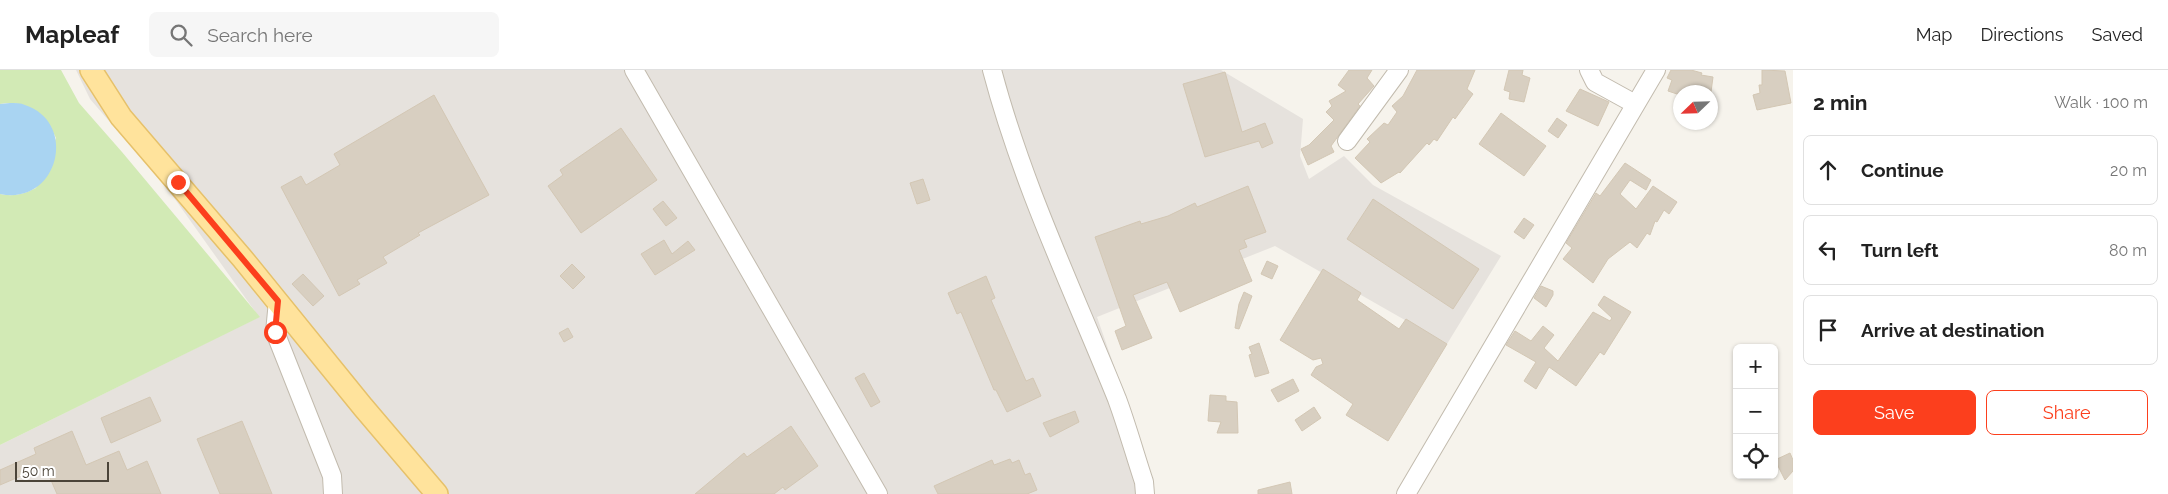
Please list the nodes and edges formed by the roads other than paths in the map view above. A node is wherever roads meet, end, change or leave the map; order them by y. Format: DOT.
graph roads {
  1 [pos="91,70"];
  2 [pos="634,70"];
  3 [pos="992,70"];
  4 [pos="1399,70"];
  5 [pos="1589,70"];
  6 [pos="1656,70"];
  7 [pos="1635,104"];
  8 [pos="1347,141"];
  9 [pos="278,301"];
  10 [pos="333,494"];
  11 [pos="437,494"];
  12 [pos="878,494"];
  13 [pos="1145,494"];
  14 [pos="1406,494"];
  1 -- 9 [label="main road"];
  2 -- 12 [label="street"];
  3 -- 13 [label="street"];
  4 -- 8 [label="street"];
  5 -- 7 [label="street"];
  6 -- 7 [label="street"];
  7 -- 14 [label="street"];
  9 -- 10 [label="street"];
  9 -- 11 [label="main road"];
}
